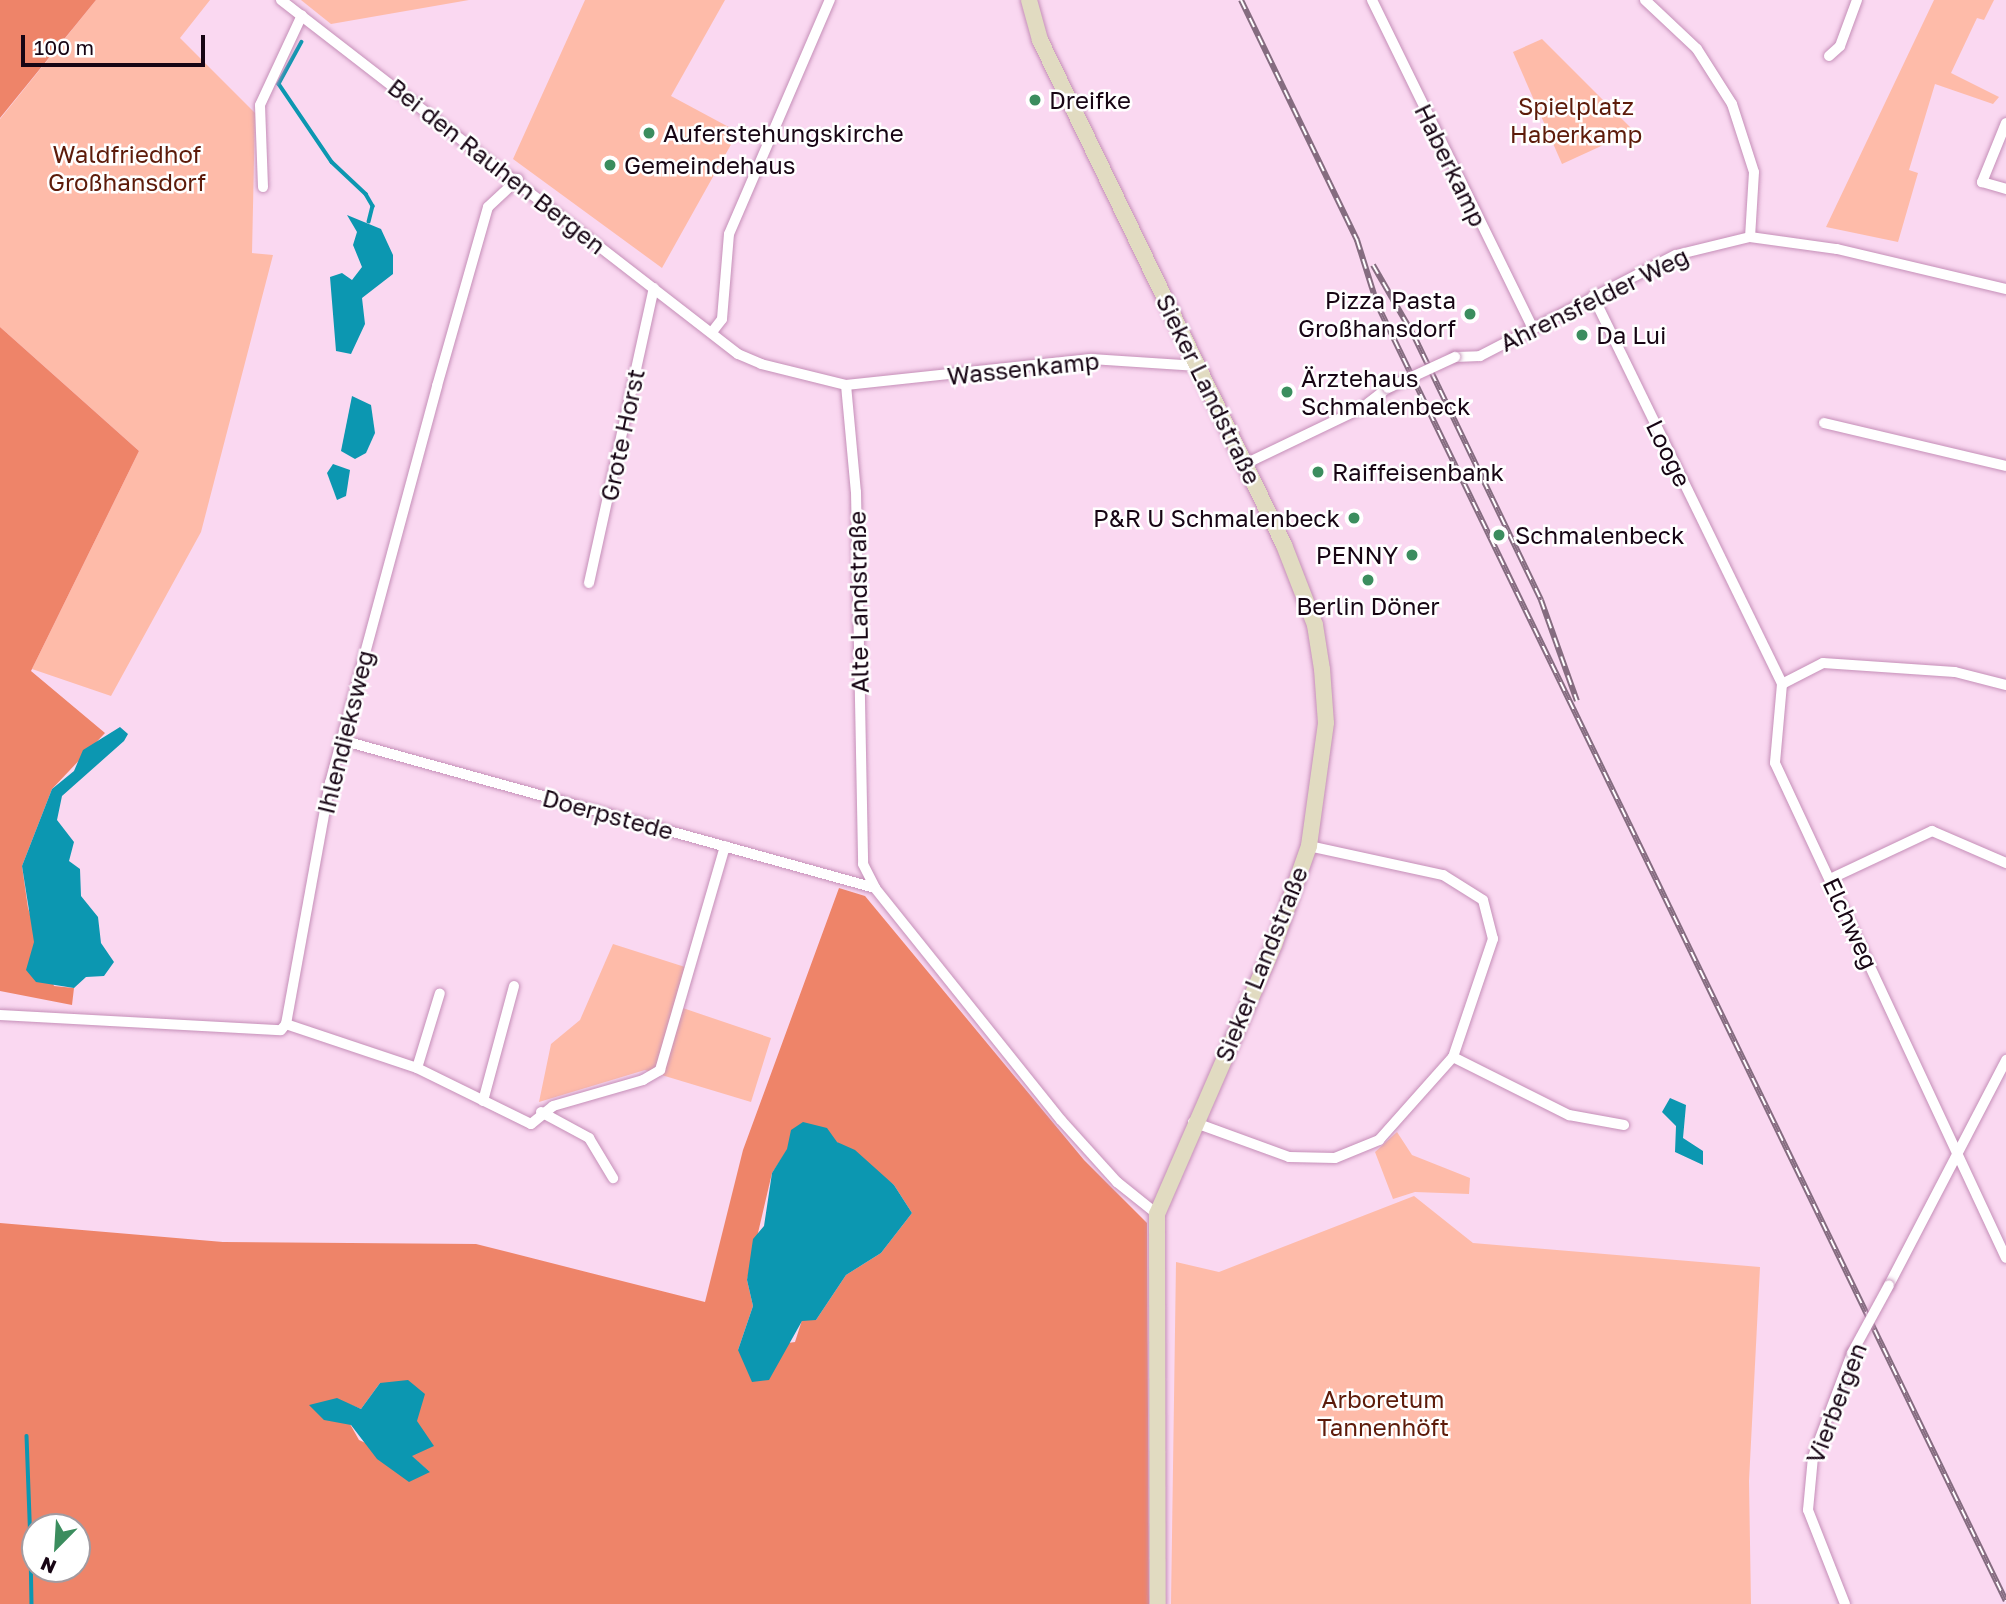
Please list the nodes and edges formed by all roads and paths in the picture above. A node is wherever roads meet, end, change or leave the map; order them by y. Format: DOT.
graph roads {
  1 [pos="281,0"];
  2 [pos="830,0"];
  3 [pos="1029,0"];
  4 [pos="1372,0"];
  5 [pos="1645,0"];
  6 [pos="1857,0"];
  7 [pos="302,15"];
  8 [pos="1829,55"];
  9 [pos="2006,123"];
  10 [pos="518,179"];
  11 [pos="263,187"];
  12 [pos="2006,189"];
  13 [pos="1750,237"];
  14 [pos="654,288"];
  15 [pos="2006,289"];
  16 [pos="1593,296"];
  17 [pos="1533,328"];
  18 [pos="712,332"];
  19 [pos="1198,366"];
  20 [pos="846,385"];
  21 [pos="1825,423"];
  22 [pos="1245,464"];
  23 [pos="2006,466"];
  24 [pos="589,583"];
  25 [pos="1782,684"];
  26 [pos="2006,685"];
  27 [pos="341,740"];
  28 [pos="725,846"];
  29 [pos="1309,846"];
  30 [pos="2006,863"];
  31 [pos="1830,878"];
  32 [pos="875,888"];
  33 [pos="514,986"];
  34 [pos="440,993"];
  35 [pos="0,1015"];
  36 [pos="286,1024"];
  37 [pos="1453,1057"];
  38 [pos="2006,1060"];
  39 [pos="417,1068"];
  40 [pos="483,1101"];
  41 [pos="541,1112"];
  42 [pos="1193,1122"];
  43 [pos="1624,1125"];
  44 [pos="1958,1154"];
  45 [pos="613,1178"];
  46 [pos="1157,1214"];
  47 [pos="2006,1258"];
  48 [pos="1158,1604"];
  49 [pos="1845,1604"];
  1 -- 7 [label="street, Bei den Rauhen Bergen"];
  2 -- 18 [label="street"];
  3 -- 19 [label="street, Sieker Landstraße"];
  4 -- 17 [label="street, Haberkamp"];
  5 -- 13 [label="street"];
  6 -- 8 [label="street"];
  7 -- 10 [label="street, Bei den Rauhen Bergen"];
  7 -- 11 [label="street"];
  9 -- 12 [label="street"];
  10 -- 14 [label="street, Bei den Rauhen Bergen"];
  10 -- 27 [label="street, Ihlendieksweg"];
  13 -- 15 [label="street, Ahrensfelder Weg"];
  13 -- 16 [label="street, Ahrensfelder Weg"];
  14 -- 18 [label="street, Bei den Rauhen Bergen"];
  14 -- 24 [label="street, Grote Horst"];
  16 -- 17 [label="street, Ahrensfelder Weg"];
  16 -- 25 [label="street, Looge"];
  17 -- 22 [label="street, Ahrensfelder Weg, bridge"];
  18 -- 20 [label="street"];
  19 -- 20 [label="street, Wassenkamp"];
  19 -- 22 [label="street, Sieker Landstraße"];
  20 -- 32 [label="street, Alte Landstraße"];
  21 -- 23 [label="street"];
  22 -- 29 [label="street, Sieker Landstraße"];
  25 -- 26 [label="street"];
  25 -- 31 [label="street, Elchweg"];
  27 -- 28 [label="street, Doerpstede"];
  27 -- 36 [label="street, Ihlendieksweg"];
  28 -- 32 [label="street, Doerpstede"];
  28 -- 41 [label="street"];
  29 -- 37 [label="street"];
  29 -- 42 [label="street, Sieker Landstraße"];
  30 -- 31 [label="street"];
  31 -- 44 [label="street, Elchweg"];
  32 -- 46 [label="street, Alte Landstraße"];
  33 -- 40 [label="street"];
  34 -- 39 [label="street"];
  35 -- 36 [label="street"];
  36 -- 39 [label="street"];
  37 -- 42 [label="street"];
  37 -- 43 [label="street"];
  38 -- 44 [label="street, Vierbergen"];
  39 -- 40 [label="street"];
  40 -- 41 [label="street"];
  41 -- 45 [label="street"];
  42 -- 46 [label="street, Sieker Landstraße"];
  44 -- 47 [label="street, Elchweg"];
  44 -- 49 [label="street, Vierbergen, bridge"];
  46 -- 48 [label="street, Sieker Landstraße"];
}
